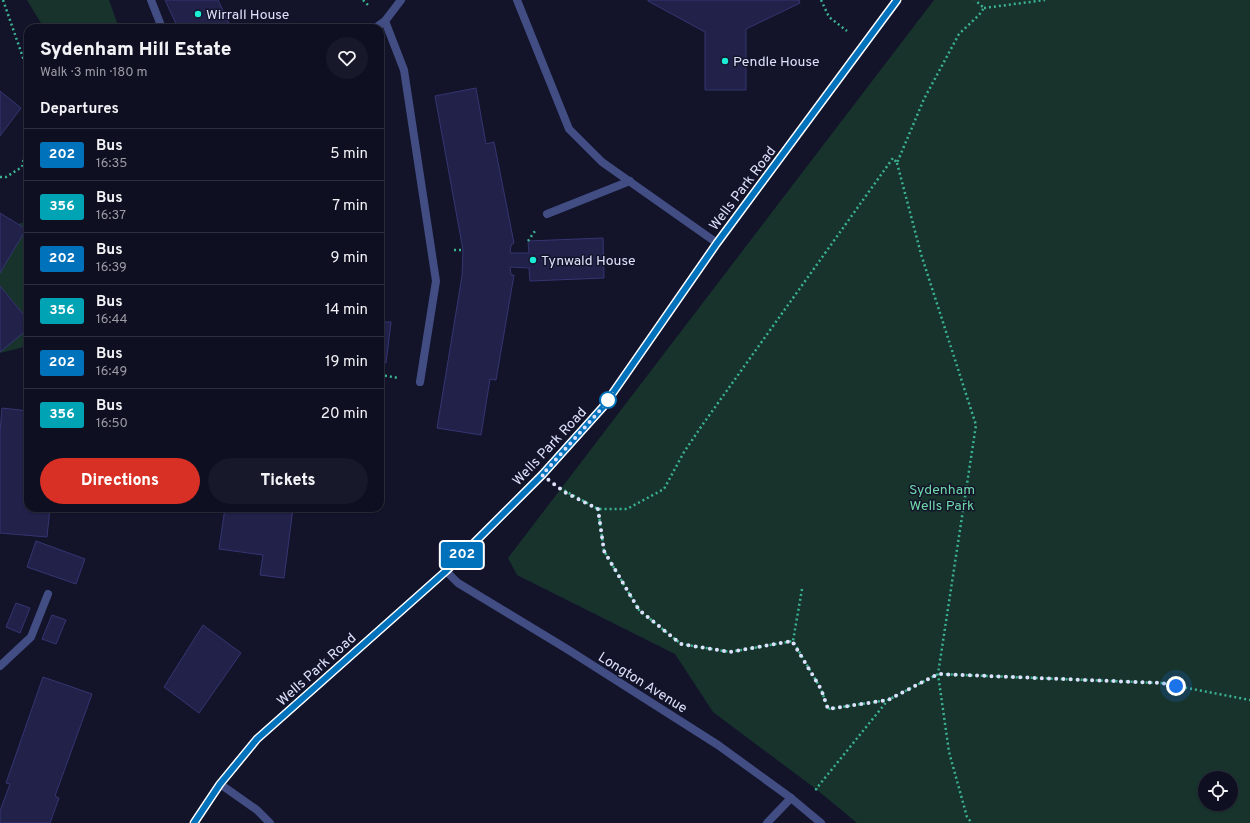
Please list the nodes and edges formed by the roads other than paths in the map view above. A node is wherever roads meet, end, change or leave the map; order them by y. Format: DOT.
graph roads {
  1 [pos="151,0"];
  2 [pos="400,0"];
  3 [pos="517,0"];
  4 [pos="897,0"];
  5 [pos="385,22"];
  6 [pos="160,24"];
  7 [pos="382,24"];
  8 [pos="630,181"];
  9 [pos="547,214"];
  10 [pos="717,243"];
  11 [pos="420,382"];
  12 [pos="446,571"];
  13 [pos="48,594"];
  14 [pos="0,666"];
  15 [pos="220,784"];
  16 [pos="791,798"];
  17 [pos="194,823"];
  18 [pos="270,823"];
  19 [pos="767,823"];
  20 [pos="821,823"];
  1 -- 6 [label="street"];
  2 -- 5 [label="street"];
  3 -- 8 [label="street"];
  4 -- 10 [label="street, Wells Park Road"];
  5 -- 7 [label="street"];
  5 -- 11 [label="street"];
  8 -- 9 [label="street"];
  8 -- 10 [label="street"];
  10 -- 12 [label="street, Wells Park Road"];
  12 -- 15 [label="street, Wells Park Road"];
  12 -- 16 [label="street, Longton Avenue"];
  13 -- 14 [label="street"];
  15 -- 17 [label="street, Wells Park Road"];
  15 -- 18 [label="street"];
  16 -- 19 [label="street"];
  16 -- 20 [label="street, Longton Avenue"];
}
